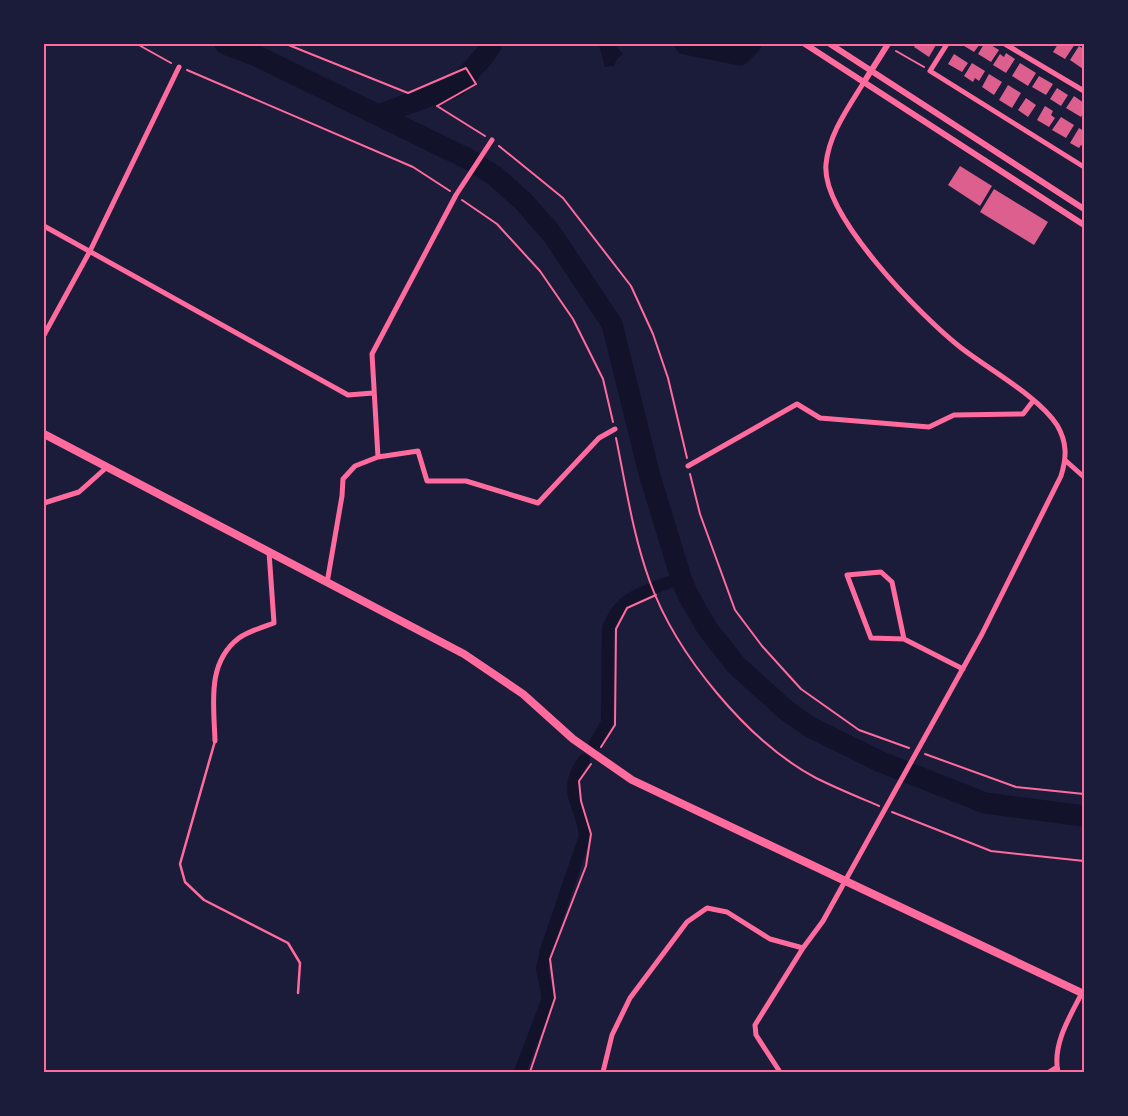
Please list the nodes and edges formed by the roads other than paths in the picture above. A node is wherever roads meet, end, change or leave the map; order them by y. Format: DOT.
graph roads {
  1 [pos="805,44"];
  2 [pos="830,44"];
  3 [pos="947,44"];
  4 [pos="1005,44"];
  5 [pos="887,45"];
  6 [pos="179,67"];
  7 [pos="871,71"];
  8 [pos="864,82"];
  9 [pos="1084,92"];
  10 [pos="492,140"];
  11 [pos="1084,167"];
  12 [pos="1084,209"];
  13 [pos="1084,225"];
  14 [pos="44,226"];
  15 [pos="90,251"];
  16 [pos="44,335"];
  17 [pos="373,392"];
  18 [pos="1032,401"];
  19 [pos="614,429"];
  20 [pos="44,434"];
  21 [pos="378,457"];
  22 [pos="1066,461"];
  23 [pos="688,466"];
  24 [pos="108,467"];
  25 [pos="1084,477"];
  26 [pos="44,503"];
  27 [pos="269,552"];
  28 [pos="327,583"];
  29 [pos="904,639"];
  30 [pos="963,668"];
  31 [pos="215,741"];
  32 [pos="846,880"];
  33 [pos="803,948"];
  34 [pos="298,993"];
  35 [pos="1083,994"];
  36 [pos="1058,1070"];
  37 [pos="603,1072"];
  38 [pos="780,1072"];
  39 [pos="1048,1072"];
  1 -- 8 [label="street"];
  2 -- 7 [label="street"];
  3 -- 11 [label="street"];
  4 -- 9 [label="street"];
  5 -- 7 [label="street"];
  6 -- 15 [label="street"];
  7 -- 8 [label="street"];
  7 -- 12 [label="street"];
  8 -- 13 [label="street"];
  8 -- 18 [label="street"];
  10 -- 17 [label="street"];
  14 -- 15 [label="street"];
  15 -- 16 [label="street"];
  15 -- 17 [label="street"];
  17 -- 21 [label="street"];
  18 -- 22 [label="street"];
  18 -- 23 [label="street"];
  19 -- 21 [label="street"];
  20 -- 24 [label="main road"];
  21 -- 28 [label="street"];
  22 -- 25 [label="street"];
  22 -- 30 [label="street"];
  24 -- 26 [label="street"];
  24 -- 27 [label="main road"];
  27 -- 28 [label="main road"];
  27 -- 31 [label="street"];
  28 -- 32 [label="main road"];
  29 -- 29 [label="street"];
  29 -- 30 [label="street"];
  30 -- 32 [label="street"];
  31 -- 34 [label="lane"];
  32 -- 33 [label="street"];
  32 -- 35 [label="main road"];
  33 -- 37 [label="street"];
  33 -- 38 [label="street"];
  35 -- 36 [label="street"];
  36 -- 39 [label="street"];
}
